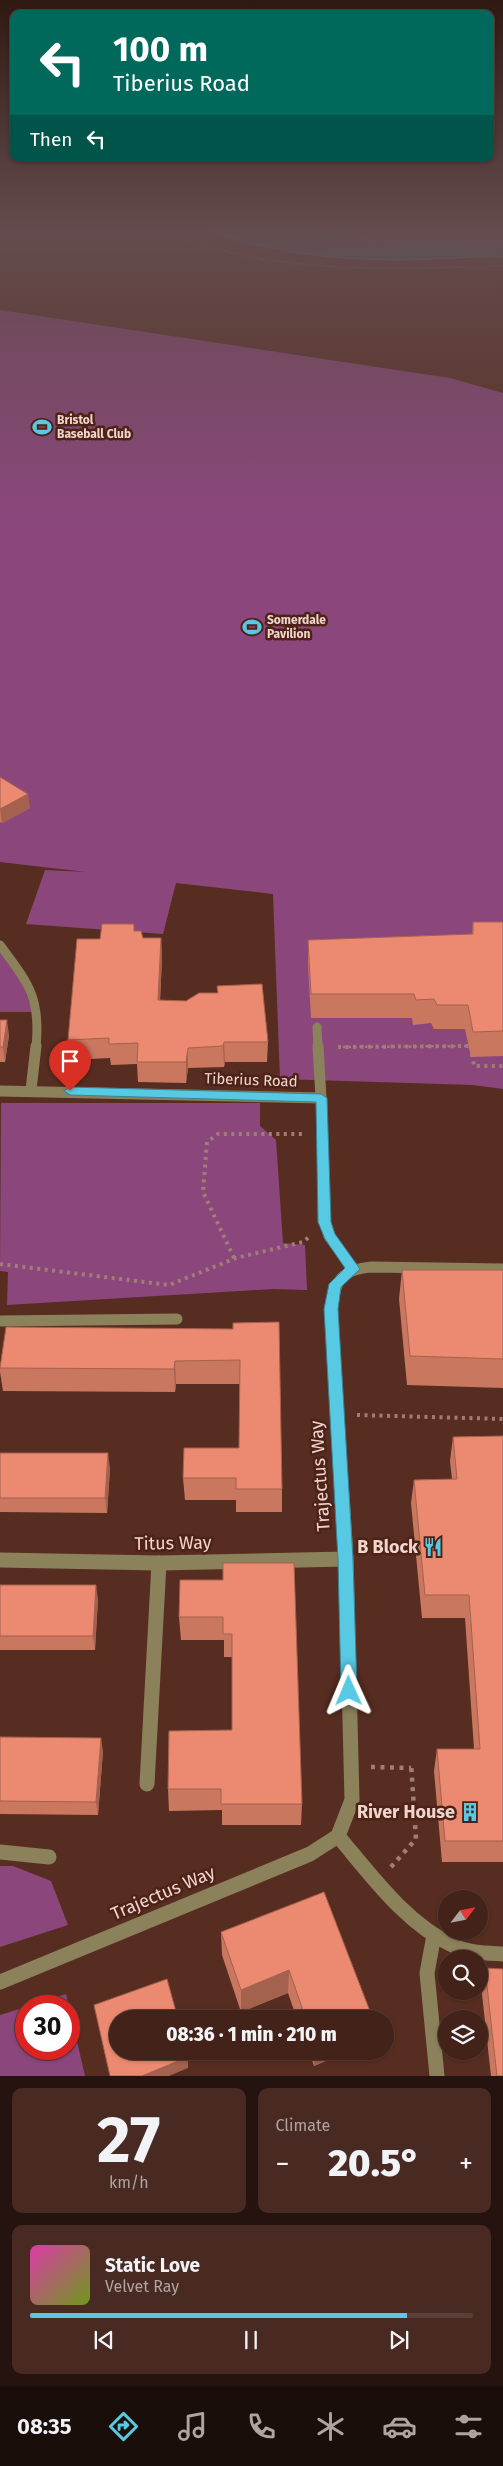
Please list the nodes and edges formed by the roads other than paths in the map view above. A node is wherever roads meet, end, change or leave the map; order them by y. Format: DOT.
graph roads {
  1 [pos="0,944"];
  2 [pos="317,1026"];
  3 [pos="31,1090"];
  4 [pos="0,1091"];
  5 [pos="321,1098"];
  6 [pos="353,1269"];
  7 [pos="503,1269"];
  8 [pos="177,1319"];
  9 [pos="0,1321"];
  10 [pos="346,1559"];
  11 [pos="0,1560"];
  12 [pos="159,1563"];
  13 [pos="147,1784"];
  14 [pos="338,1836"];
  15 [pos="0,1852"];
  16 [pos="49,1857"];
  17 [pos="434,1935"];
  18 [pos="503,1954"];
  19 [pos="0,1982"];
  20 [pos="437,2076"];
  1 -- 3 [label="street"];
  2 -- 5 [label="street"];
  3 -- 4 [label="street, Tiberius Road"];
  3 -- 5 [label="street, Tiberius Road"];
  5 -- 6 [label="street"];
  6 -- 7 [label="street"];
  6 -- 10 [label="street, Trajectus Way"];
  8 -- 9 [label="street"];
  10 -- 12 [label="street, Titus Way"];
  10 -- 14 [label="street, Trajectus Way"];
  11 -- 12 [label="street, Titus Way"];
  12 -- 13 [label="street"];
  14 -- 17 [label="street"];
  14 -- 19 [label="street, Trajectus Way"];
  15 -- 16 [label="street"];
  17 -- 18 [label="street"];
  17 -- 20 [label="street"];
}
